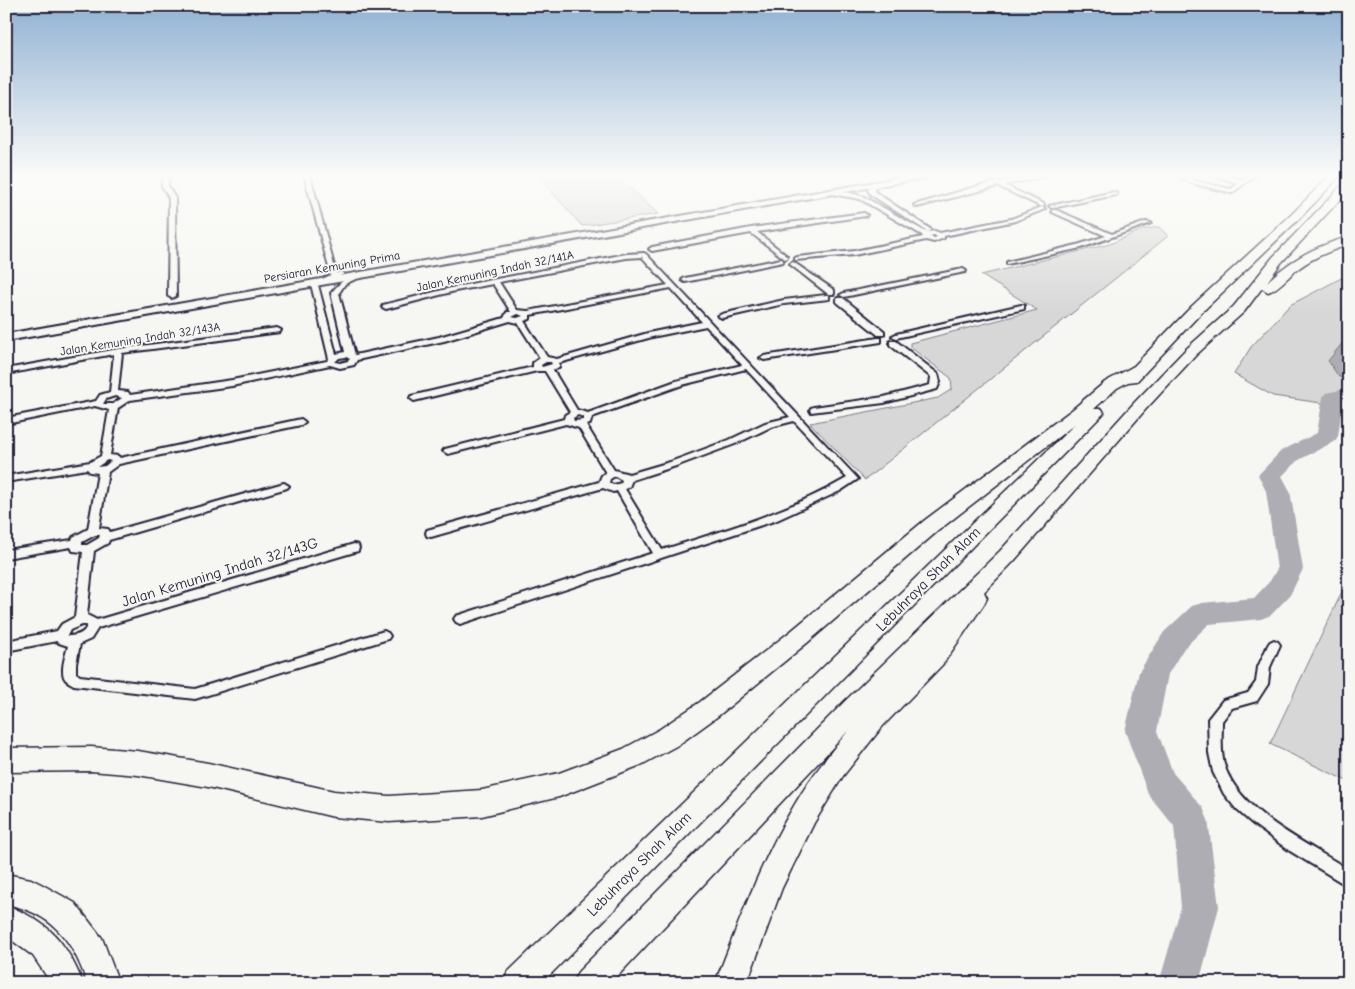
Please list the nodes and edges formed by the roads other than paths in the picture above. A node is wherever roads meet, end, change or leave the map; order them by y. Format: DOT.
graph roads {
  1 [pos="172,221"];
  2 [pos="321,221"];
  3 [pos="646,221"];
  4 [pos="669,221"];
  5 [pos="822,221"];
  6 [pos="901,221"];
  7 [pos="916,221"];
  8 [pos="1007,221"];
  9 [pos="1081,221"];
  10 [pos="1291,221"];
  11 [pos="1314,221"];
  12 [pos="1148,223"];
  13 [pos="751,230"];
  14 [pos="937,234"];
  15 [pos="925,236"];
  16 [pos="1112,236"];
  17 [pos="1349,241"];
  18 [pos="652,248"];
  19 [pos="783,259"];
  20 [pos="795,262"];
  21 [pos="1009,263"];
  22 [pos="963,272"];
  23 [pos="337,274"];
  24 [pos="370,274"];
  25 [pos="685,280"];
  26 [pos="495,281"];
  27 [pos="314,284"];
  28 [pos="673,286"];
  29 [pos="280,290"];
  30 [pos="828,295"];
  31 [pos="172,296"];
  32 [pos="317,296"];
  33 [pos="842,298"];
  34 [pos="386,307"];
  35 [pos="1021,307"];
  36 [pos="1238,309"];
  37 [pos="515,312"];
  38 [pos="526,314"];
  39 [pos="722,316"];
  40 [pos="509,320"];
  41 [pos="520,321"];
  42 [pos="708,324"];
  43 [pos="277,330"];
  44 [pos="6,332"];
  45 [pos="879,336"];
  46 [pos="6,338"];
  47 [pos="894,339"];
  48 [pos="118,351"];
  49 [pos="352,356"];
  50 [pos="764,358"];
  51 [pos="544,359"];
  52 [pos="332,360"];
  53 [pos="556,362"];
  54 [pos="748,366"];
  55 [pos="538,368"];
  56 [pos="548,369"];
  57 [pos="1140,369"];
  58 [pos="6,372"];
  59 [pos="114,393"];
  60 [pos="127,398"];
  61 [pos="414,398"];
  62 [pos="98,403"];
  63 [pos="114,406"];
  64 [pos="814,410"];
  65 [pos="575,413"];
  66 [pos="588,416"];
  67 [pos="797,418"];
  68 [pos="6,421"];
  69 [pos="568,421"];
  70 [pos="301,422"];
  71 [pos="581,424"];
  72 [pos="448,451"];
  73 [pos="105,457"];
  74 [pos="116,462"];
  75 [pos="92,465"];
  76 [pos="103,470"];
  77 [pos="611,474"];
  78 [pos="626,478"];
  79 [pos="6,479"];
  80 [pos="604,484"];
  81 [pos="284,486"];
  82 [pos="620,488"];
  83 [pos="93,531"];
  84 [pos="431,532"];
  85 [pos="106,537"];
  86 [pos="76,543"];
  87 [pos="89,548"];
  88 [pos="354,548"];
  89 [pos="660,553"];
  90 [pos="6,554"];
  91 [pos="1007,556"];
  92 [pos="460,619"];
  93 [pos="81,620"];
  94 [pos="94,625"];
  95 [pos="61,635"];
  96 [pos="384,636"];
  97 [pos="75,640"];
  98 [pos="1274,645"];
  99 [pos="6,646"];
  100 [pos="6,760"];
  101 [pos="1349,878"];
  102 [pos="6,889"];
  103 [pos="6,920"];
  104 [pos="67,983"];
  105 [pos="104,983"];
  106 [pos="519,983"];
  107 [pos="589,983"];
  108 [pos="731,983"];
  1 -- 31 [label="street"];
  2 -- 23 [label="street"];
  3 -- 23 [label="street, Persiaran Kemuning Prima"];
  4 -- 24 [label="street, Persiaran Kemuning Prima"];
  5 -- 13 [label="street"];
  6 -- 15 [label="street"];
  7 -- 14 [label="street"];
  8 -- 14 [label="street"];
  9 -- 16 [label="street"];
  10 -- 57 [label="highway, Lebuhraya Shah Alam"];
  11 -- 36 [label="highway"];
  12 -- 16 [label="street"];
  13 -- 18 [label="street"];
  13 -- 19 [label="street"];
  14 -- 15 [label="street"];
  15 -- 20 [label="street"];
  16 -- 21 [label="street"];
  17 -- 36 [label="highway"];
  19 -- 20 [label="street"];
  19 -- 25 [label="street"];
  20 -- 30 [label="street"];
  22 -- 33 [label="street"];
  23 -- 27 [label="street"];
  23 -- 44 [label="street, Persiaran Kemuning Prima"];
  24 -- 27 [label="street, Persiaran Kemuning Prima"];
  24 -- 49 [label="street"];
  26 -- 28 [label="street, Jalan Kemuning Indah 32/141A"];
  26 -- 34 [label="street, Jalan Kemuning Indah 32/141A"];
  26 -- 37 [label="street"];
  27 -- 29 [label="street, Persiaran Kemuning Prima"];
  27 -- 32 [label="street"];
  28 -- 38 [label="street"];
  28 -- 42 [label="street"];
  29 -- 32 [label="street"];
  29 -- 46 [label="street, Persiaran Kemuning Prima"];
  30 -- 33 [label="street"];
  30 -- 39 [label="street"];
  32 -- 52 [label="street"];
  33 -- 45 [label="street"];
  35 -- 47 [label="street"];
  36 -- 91 [label="highway"];
  37 -- 38 [label="street"];
  37 -- 40 [label="street"];
  38 -- 41 [label="street"];
  40 -- 41 [label="street"];
  40 -- 49 [label="street"];
  41 -- 51 [label="street"];
  42 -- 53 [label="street"];
  42 -- 54 [label="street"];
  43 -- 48 [label="street, Jalan Kemuning Indah 32/143A"];
  45 -- 47 [label="street"];
  45 -- 50 [label="street"];
  47 -- 64 [label="street"];
  48 -- 58 [label="street, Jalan Kemuning Indah 32/143A"];
  48 -- 59 [label="street"];
  49 -- 52 [label="street"];
  51 -- 53 [label="street"];
  51 -- 55 [label="street"];
  52 -- 60 [label="street"];
  53 -- 56 [label="street"];
  54 -- 66 [label="street"];
  54 -- 67 [label="street"];
  55 -- 56 [label="street"];
  55 -- 61 [label="street"];
  56 -- 65 [label="street"];
  57 -- 100 [label="highway"];
  57 -- 106 [label="highway, Lebuhraya Shah Alam"];
  59 -- 60 [label="street"];
  59 -- 62 [label="street"];
  60 -- 63 [label="street"];
  62 -- 63 [label="street"];
  62 -- 68 [label="street"];
  63 -- 73 [label="street"];
  65 -- 66 [label="street"];
  65 -- 69 [label="street"];
  66 -- 71 [label="street"];
  67 -- 78 [label="street"];
  67 -- 89 [label="street"];
  69 -- 71 [label="street"];
  69 -- 72 [label="street"];
  70 -- 74 [label="street"];
  71 -- 77 [label="street"];
  73 -- 74 [label="street"];
  73 -- 75 [label="street"];
  74 -- 76 [label="street"];
  75 -- 76 [label="street"];
  75 -- 79 [label="street"];
  76 -- 83 [label="street"];
  77 -- 78 [label="street"];
  77 -- 80 [label="street"];
  78 -- 82 [label="street"];
  80 -- 82 [label="street"];
  80 -- 84 [label="street"];
  81 -- 85 [label="street"];
  82 -- 89 [label="street"];
  83 -- 85 [label="street"];
  83 -- 86 [label="street"];
  85 -- 87 [label="street"];
  86 -- 87 [label="street"];
  86 -- 90 [label="street"];
  87 -- 93 [label="street"];
  88 -- 94 [label="street, Jalan Kemuning Indah 32/143G"];
  89 -- 92 [label="street"];
  91 -- 107 [label="highway"];
  91 -- 108 [label="highway"];
  93 -- 94 [label="street"];
  93 -- 95 [label="street"];
  94 -- 97 [label="street"];
  95 -- 97 [label="street"];
  95 -- 99 [label="street"];
  96 -- 97 [label="street"];
  98 -- 101 [label="street"];
  102 -- 105 [label="highway"];
  103 -- 104 [label="highway"];
}
